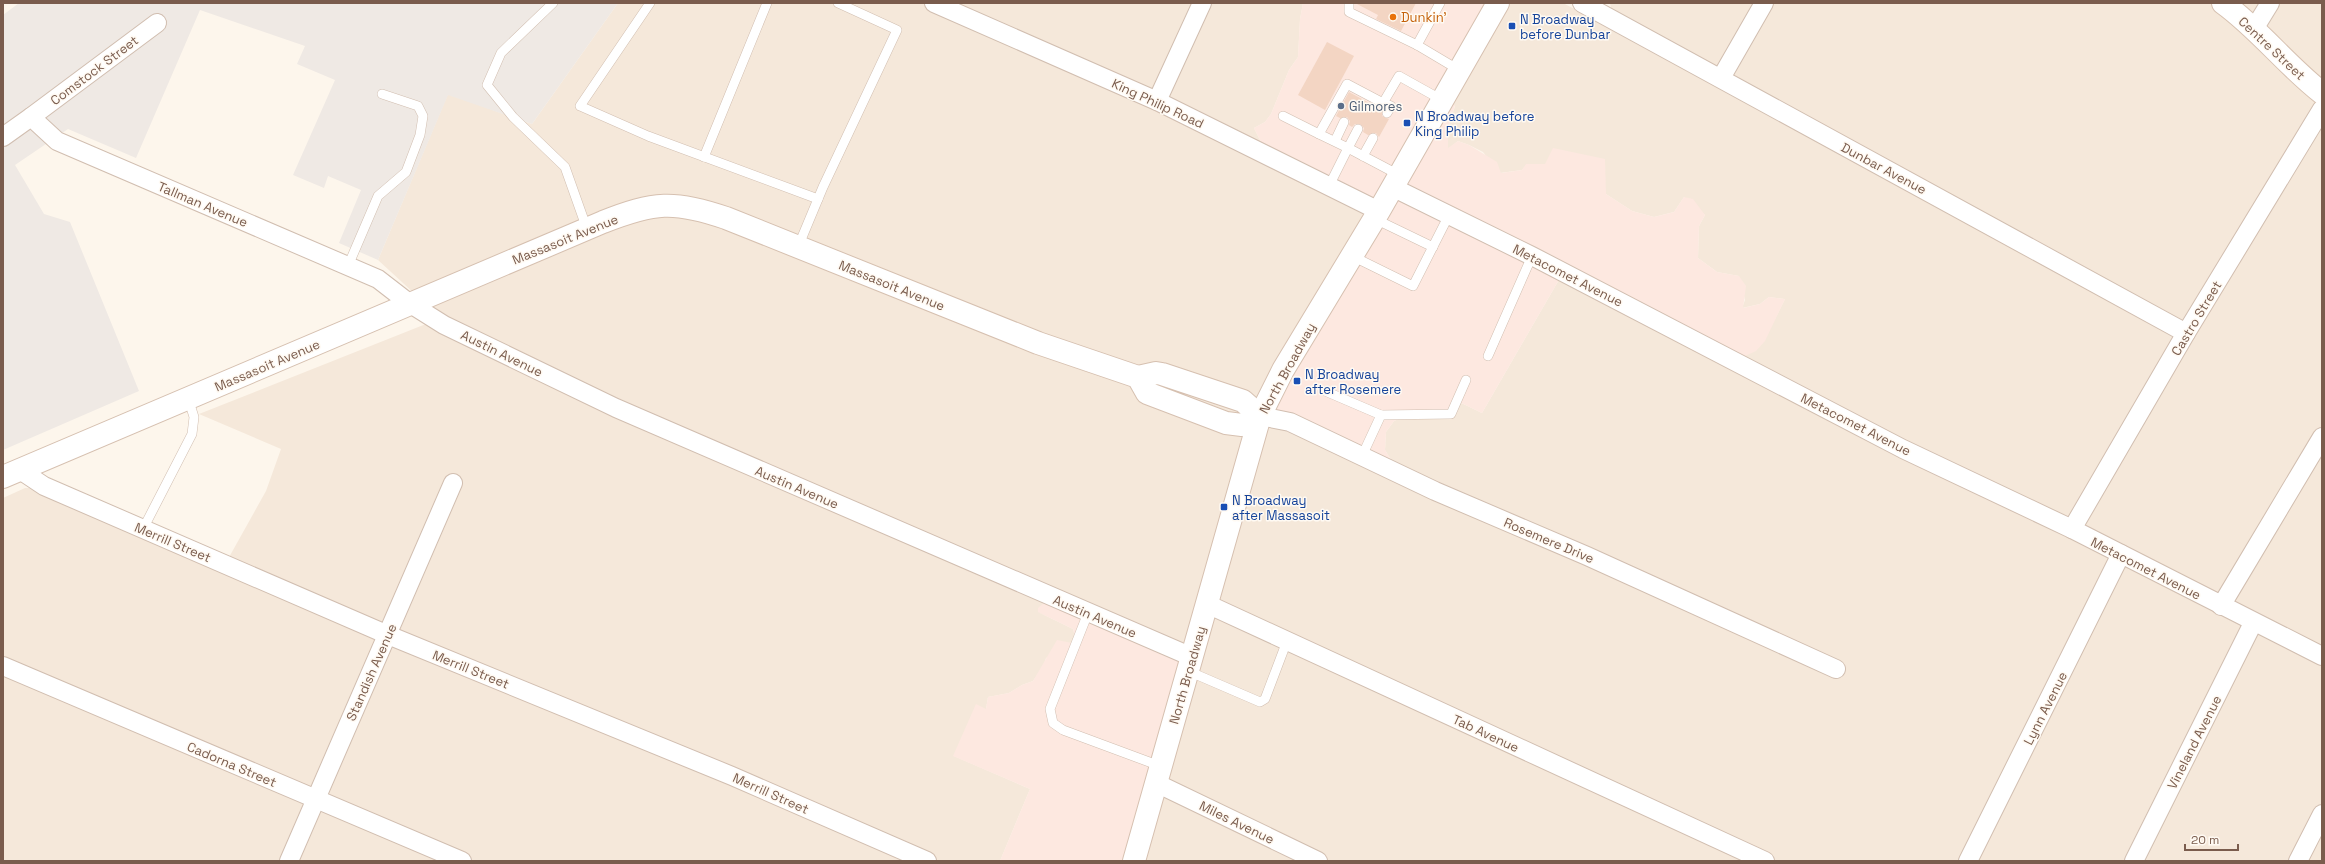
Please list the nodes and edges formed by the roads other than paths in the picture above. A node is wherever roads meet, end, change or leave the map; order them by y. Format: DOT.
graph roads {
  1 [pos="553,3"];
  2 [pos="650,3"];
  3 [pos="767,3"];
  4 [pos="838,3"];
  5 [pos="934,3"];
  6 [pos="1202,3"];
  7 [pos="1349,3"];
  8 [pos="1440,3"];
  9 [pos="1498,3"];
  10 [pos="1582,3"];
  11 [pos="1764,3"];
  12 [pos="2222,3"];
  13 [pos="2270,3"];
  14 [pos="157,23"];
  15 [pos="2254,29"];
  16 [pos="1417,45"];
  17 [pos="1459,70"];
  18 [pos="1721,78"];
  19 [pos="2322,93"];
  20 [pos="382,94"];
  21 [pos="1442,100"];
  22 [pos="1157,101"];
  23 [pos="1383,103"];
  24 [pos="2322,109"];
  25 [pos="1387,113"];
  26 [pos="1284,116"];
  27 [pos="31,117"];
  28 [pos="1344,122"];
  29 [pos="1358,129"];
  30 [pos="1319,134"];
  31 [pos="3,137"];
  32 [pos="1373,138"];
  33 [pos="1335,141"];
  34 [pos="1348,148"];
  35 [pos="1363,156"];
  36 [pos="704,157"];
  37 [pos="1396,181"];
  38 [pos="1329,186"];
  39 [pos="818,199"];
  40 [pos="1377,214"];
  41 [pos="1449,215"];
  42 [pos="587,229"];
  43 [pos="798,247"];
  44 [pos="1433,247"];
  45 [pos="1352,256"];
  46 [pos="1532,256"];
  47 [pos="348,266"];
  48 [pos="409,303"];
  49 [pos="2186,333"];
  50 [pos="1488,356"];
  51 [pos="1466,380"];
  52 [pos="1325,391"];
  53 [pos="188,398"];
  54 [pos="1381,415"];
  55 [pos="1260,416"];
  56 [pos="2322,437"];
  57 [pos="1362,456"];
  58 [pos="12,473"];
  59 [pos="453,483"];
  60 [pos="144,529"];
  61 [pos="2072,529"];
  62 [pos="2121,554"];
  63 [pos="1207,604"];
  64 [pos="2221,606"];
  65 [pos="1088,613"];
  66 [pos="2253,623"];
  67 [pos="388,635"];
  68 [pos="1288,641"];
  69 [pos="2322,656"];
  70 [pos="1190,664"];
  71 [pos="3,666"];
  72 [pos="1836,669"];
  73 [pos="1158,775"];
  74 [pos="315,798"];
  75 [pos="2322,814"];
  76 [pos="289,861"];
  77 [pos="462,861"];
  78 [pos="926,861"];
  79 [pos="1134,861"];
  80 [pos="1318,861"];
  81 [pos="1765,861"];
  82 [pos="1968,861"];
  83 [pos="2134,861"];
  84 [pos="2298,861"];
  1 -- 42 [label="lane"];
  2 -- 36 [label="lane"];
  3 -- 36 [label="lane"];
  4 -- 39 [label="lane"];
  5 -- 22 [label="street, King Philip Road"];
  6 -- 22 [label="street"];
  7 -- 16 [label="lane"];
  8 -- 16 [label="lane"];
  9 -- 17 [label="main road, North Broadway"];
  10 -- 18 [label="street, Dunbar Avenue"];
  11 -- 18 [label="street"];
  12 -- 15 [label="main road, Centre Street"];
  13 -- 15 [label="street"];
  14 -- 27 [label="street, Comstock Street"];
  15 -- 19 [label="main road, Centre Street"];
  16 -- 17 [label="lane"];
  17 -- 21 [label="main road, North Broadway"];
  18 -- 49 [label="street, Dunbar Avenue"];
  20 -- 47 [label="lane"];
  21 -- 23 [label="lane"];
  21 -- 37 [label="main road, North Broadway"];
  22 -- 38 [label="street, King Philip Road"];
  23 -- 25 [label="lane"];
  23 -- 30 [label="lane"];
  24 -- 49 [label="street, Castro Street"];
  26 -- 30 [label="lane"];
  27 -- 31 [label="street"];
  27 -- 47 [label="street, Tallman Avenue"];
  28 -- 33 [label="lane"];
  29 -- 34 [label="lane"];
  30 -- 33 [label="lane"];
  32 -- 35 [label="lane"];
  33 -- 34 [label="lane"];
  34 -- 35 [label="lane"];
  34 -- 38 [label="lane"];
  35 -- 37 [label="lane"];
  36 -- 39 [label="lane"];
  37 -- 40 [label="main road, North Broadway"];
  37 -- 41 [label="street, Metacomet Avenue"];
  38 -- 40 [label="street, King Philip Road"];
  39 -- 43 [label="lane"];
  40 -- 44 [label="lane"];
  40 -- 45 [label="main road, North Broadway"];
  41 -- 44 [label="lane"];
  41 -- 46 [label="street, Metacomet Avenue"];
  42 -- 43 [label="main road, Massasoit Avenue"];
  42 -- 48 [label="main road, Massasoit Avenue"];
  43 -- 55 [label="main road, Massasoit Avenue"];
  44 -- 45 [label="lane"];
  45 -- 55 [label="main road, North Broadway"];
  46 -- 50 [label="lane"];
  46 -- 61 [label="street, Metacomet Avenue"];
  47 -- 48 [label="street, Tallman Avenue"];
  48 -- 53 [label="main road, Massasoit Avenue"];
  48 -- 65 [label="street, Austin Avenue"];
  49 -- 61 [label="street, Castro Street"];
  51 -- 54 [label="lane"];
  52 -- 54 [label="lane"];
  53 -- 58 [label="main road, Massasoit Avenue"];
  53 -- 60 [label="lane"];
  54 -- 57 [label="lane"];
  55 -- 57 [label="street, Rosemere Drive"];
  55 -- 63 [label="main road, North Broadway"];
  56 -- 64 [label="street"];
  57 -- 72 [label="street, Rosemere Drive"];
  58 -- 60 [label="street, Merrill Street"];
  59 -- 67 [label="street, Standish Avenue"];
  60 -- 67 [label="street, Merrill Street"];
  61 -- 62 [label="street, Metacomet Avenue"];
  62 -- 64 [label="street, Metacomet Avenue"];
  62 -- 82 [label="street, Lynn Avenue"];
  63 -- 68 [label="street, Tab Avenue"];
  63 -- 70 [label="main road, North Broadway"];
  64 -- 66 [label="street, Metacomet Avenue"];
  65 -- 70 [label="street, Austin Avenue"];
  65 -- 73 [label="lane"];
  66 -- 69 [label="street, Metacomet Avenue"];
  66 -- 83 [label="street, Vineland Avenue"];
  67 -- 74 [label="street, Standish Avenue"];
  67 -- 78 [label="street, Merrill Street"];
  68 -- 70 [label="lane"];
  68 -- 81 [label="street, Tab Avenue"];
  70 -- 73 [label="main road, North Broadway"];
  71 -- 74 [label="street, Cadorna Street"];
  73 -- 79 [label="main road, North Broadway"];
  73 -- 80 [label="street, Miles Avenue"];
  74 -- 76 [label="street, Standish Avenue"];
  74 -- 77 [label="street, Cadorna Street"];
  75 -- 84 [label="street"];
}
